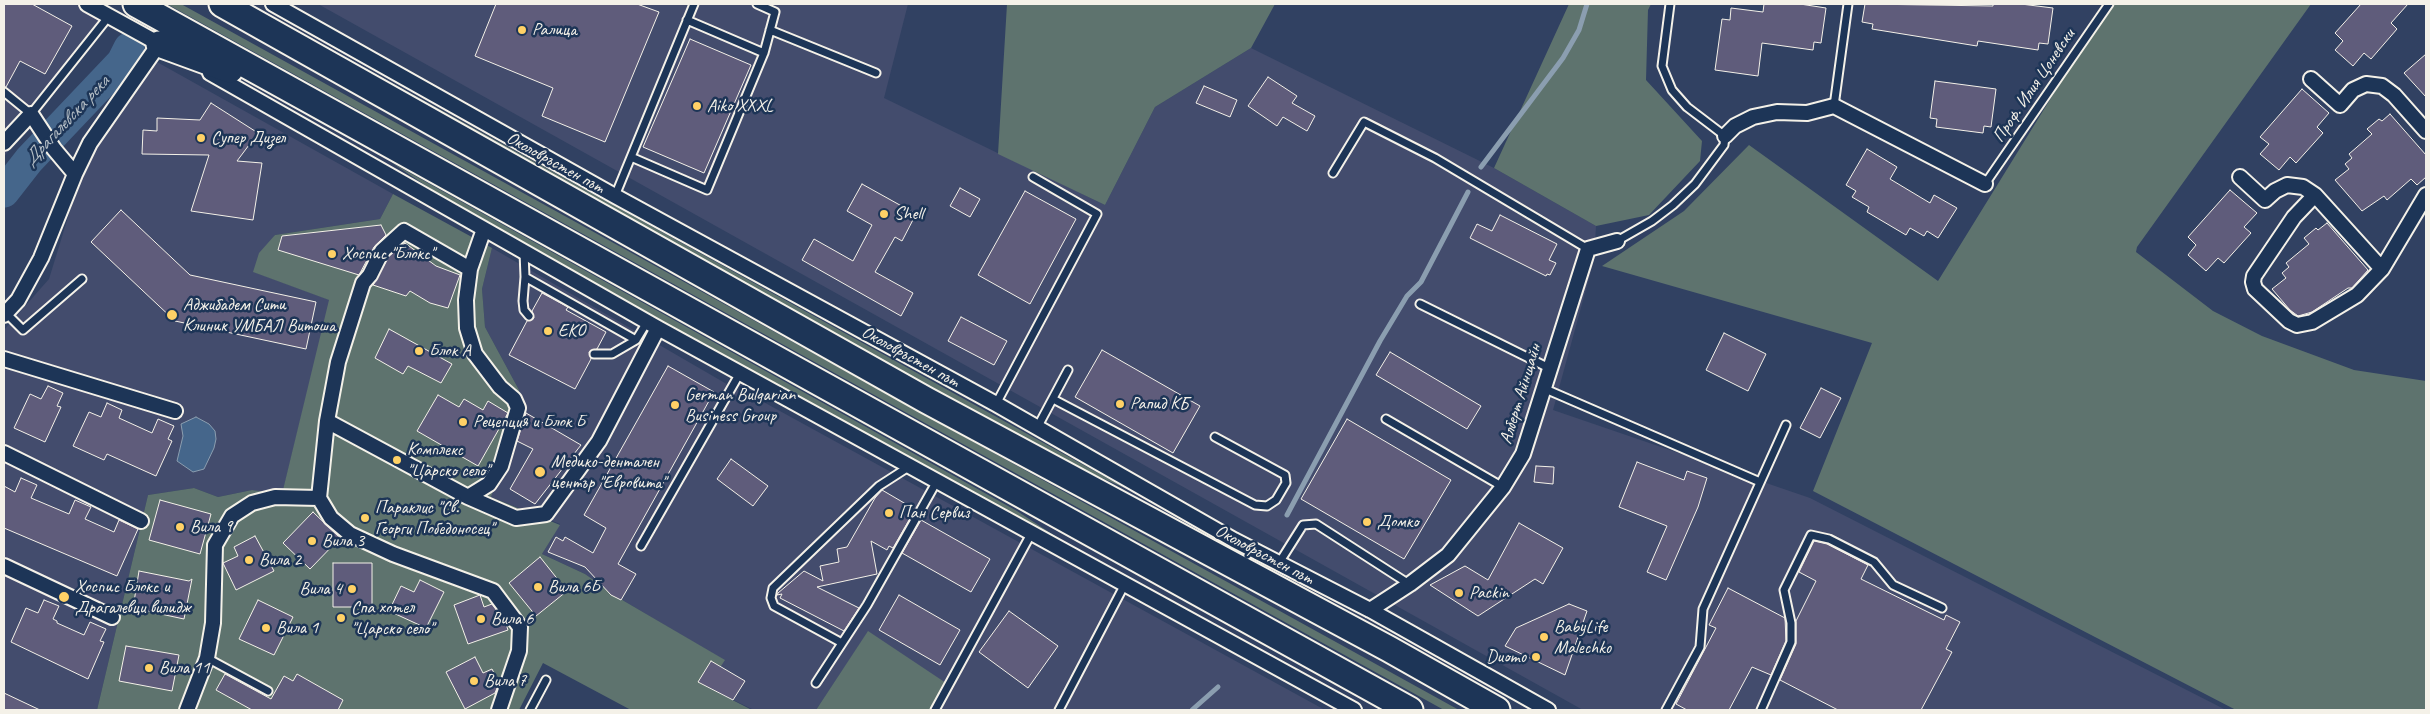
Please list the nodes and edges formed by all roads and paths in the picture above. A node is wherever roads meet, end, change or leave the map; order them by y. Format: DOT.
graph roads {
  1 [pos="87,4"];
  2 [pos="136,4"];
  3 [pos="222,4"];
  4 [pos="273,4"];
  5 [pos="694,4"];
  6 [pos="757,4"];
  7 [pos="1670,4"];
  8 [pos="1848,4"];
  9 [pos="2108,4"];
  10 [pos="109,16"];
  11 [pos="687,20"];
  12 [pos="770,30"];
  13 [pos="159,44"];
  14 [pos="764,53"];
  15 [pos="876,73"];
  16 [pos="2311,79"];
  17 [pos="4,92"];
  18 [pos="305,97"];
  19 [pos="1834,106"];
  20 [pos="34,118"];
  21 [pos="2426,131"];
  22 [pos="1725,136"];
  23 [pos="4,143"];
  24 [pos="631,157"];
  25 [pos="1333,173"];
  26 [pos="75,174"];
  27 [pos="1032,177"];
  28 [pos="2240,177"];
  29 [pos="1985,184"];
  30 [pos="2315,195"];
  31 [pos="2426,195"];
  32 [pos="615,196"];
  33 [pos="484,229"];
  34 [pos="1617,241"];
  35 [pos="1588,249"];
  36 [pos="524,252"];
  37 [pos="470,268"];
  38 [pos="2382,269"];
  39 [pos="525,277"];
  40 [pos="82,279"];
  41 [pos="1420,304"];
  42 [pos="5,314"];
  43 [pos="529,316"];
  44 [pos="652,325"];
  45 [pos="636,340"];
  46 [pos="594,354"];
  47 [pos="4,358"];
  48 [pos="1549,368"];
  49 [pos="1068,370"];
  50 [pos="740,373"];
  51 [pos="1543,388"];
  52 [pos="1053,399"];
  53 [pos="996,404"];
  54 [pos="175,411"];
  55 [pos="1386,419"];
  56 [pos="327,421"];
  57 [pos="1786,425"];
  58 [pos="1038,428"];
  59 [pos="1215,438"];
  60 [pos="4,454"];
  61 [pos="910,466"];
  62 [pos="937,481"];
  63 [pos="1760,482"];
  64 [pos="1503,487"];
  65 [pos="468,497"];
  66 [pos="319,498"];
  67 [pos="141,521"];
  68 [pos="1032,534"];
  69 [pos="641,546"];
  70 [pos="1280,563"];
  71 [pos="4,566"];
  72 [pos="1125,584"];
  73 [pos="1410,584"];
  74 [pos="1942,608"];
  75 [pos="1370,610"];
  76 [pos="112,617"];
  77 [pos="842,643"];
  78 [pos="207,658"];
  79 [pos="546,680"];
  80 [pos="816,683"];
  81 [pos="268,691"];
  82 [pos="187,710"];
  83 [pos="499,710"];
  84 [pos="530,710"];
  85 [pos="935,710"];
  86 [pos="1059,710"];
  87 [pos="1354,710"];
  88 [pos="1410,710"];
  89 [pos="1497,710"];
  90 [pos="1548,710"];
  91 [pos="1666,710"];
  92 [pos="1761,710"];
  1 -- 10 [label="street"];
  2 -- 18 [label="highway"];
  3 -- 89 [label="highway, Околовръстен път"];
  4 -- 32 [label="street, Околовръстен път"];
  5 -- 11 [label="lane"];
  6 -- 12 [label="lane"];
  7 -- 22 [label="lane"];
  8 -- 19 [label="lane"];
  9 -- 29 [label="lane, Проф. Илия Цоневски"];
  10 -- 13 [label="street"];
  10 -- 20 [label="lane"];
  11 -- 14 [label="lane"];
  11 -- 24 [label="lane"];
  12 -- 14 [label="lane"];
  12 -- 15 [label="lane"];
  13 -- 18 [label="highway"];
  13 -- 26 [label="street"];
  13 -- 33 [label="street"];
  14 -- 24 [label="lane"];
  16 -- 21 [label="street"];
  17 -- 20 [label="lane"];
  18 -- 88 [label="highway"];
  19 -- 22 [label="street"];
  19 -- 29 [label="street"];
  20 -- 23 [label="street"];
  20 -- 26 [label="street"];
  22 -- 34 [label="lane"];
  24 -- 32 [label="lane"];
  25 -- 35 [label="lane"];
  26 -- 42 [label="street"];
  27 -- 53 [label="lane"];
  28 -- 30 [label="street"];
  30 -- 38 [label="street"];
  30 -- 38 [label="street"];
  31 -- 38 [label="street"];
  32 -- 53 [label="street, Околовръстен път"];
  33 -- 36 [label="street"];
  33 -- 37 [label="street"];
  34 -- 35 [label="street"];
  35 -- 48 [label="street, Алберт Айнщайн"];
  36 -- 39 [label="lane"];
  36 -- 44 [label="street"];
  37 -- 56 [label="street"];
  37 -- 65 [label="street"];
  39 -- 43 [label="lane"];
  39 -- 45 [label="lane"];
  40 -- 42 [label="lane"];
  41 -- 48 [label="lane"];
  44 -- 45 [label="lane"];
  44 -- 50 [label="street"];
  44 -- 65 [label="street"];
  45 -- 46 [label="lane"];
  47 -- 54 [label="street"];
  48 -- 51 [label="street, Алберт Айнщайн"];
  49 -- 52 [label="lane"];
  50 -- 61 [label="street"];
  50 -- 69 [label="lane"];
  51 -- 63 [label="lane"];
  51 -- 64 [label="street, Алберт Айнщайн"];
  52 -- 58 [label="lane"];
  52 -- 59 [label="lane"];
  53 -- 58 [label="street, Околовръстен път"];
  55 -- 64 [label="lane"];
  56 -- 65 [label="street"];
  56 -- 66 [label="street"];
  57 -- 63 [label="lane"];
  58 -- 70 [label="street, Околовръстен път"];
  60 -- 67 [label="street"];
  61 -- 62 [label="street"];
  61 -- 77 [label="lane"];
  62 -- 68 [label="street"];
  62 -- 77 [label="lane"];
  63 -- 91 [label="lane"];
  64 -- 73 [label="street, Алберт Айнщайн"];
  66 -- 78 [label="street"];
  66 -- 83 [label="street"];
  68 -- 72 [label="street"];
  68 -- 85 [label="lane"];
  70 -- 73 [label="lane"];
  70 -- 75 [label="street, Околовръстен път"];
  71 -- 76 [label="street"];
  72 -- 86 [label="lane"];
  72 -- 87 [label="street"];
  73 -- 75 [label="street, Алберт Айнщайн"];
  74 -- 92 [label="lane"];
  75 -- 90 [label="street, Околовръстен път"];
  77 -- 80 [label="lane"];
  78 -- 81 [label="lane"];
  78 -- 82 [label="street"];
  79 -- 84 [label="lane"];
}
